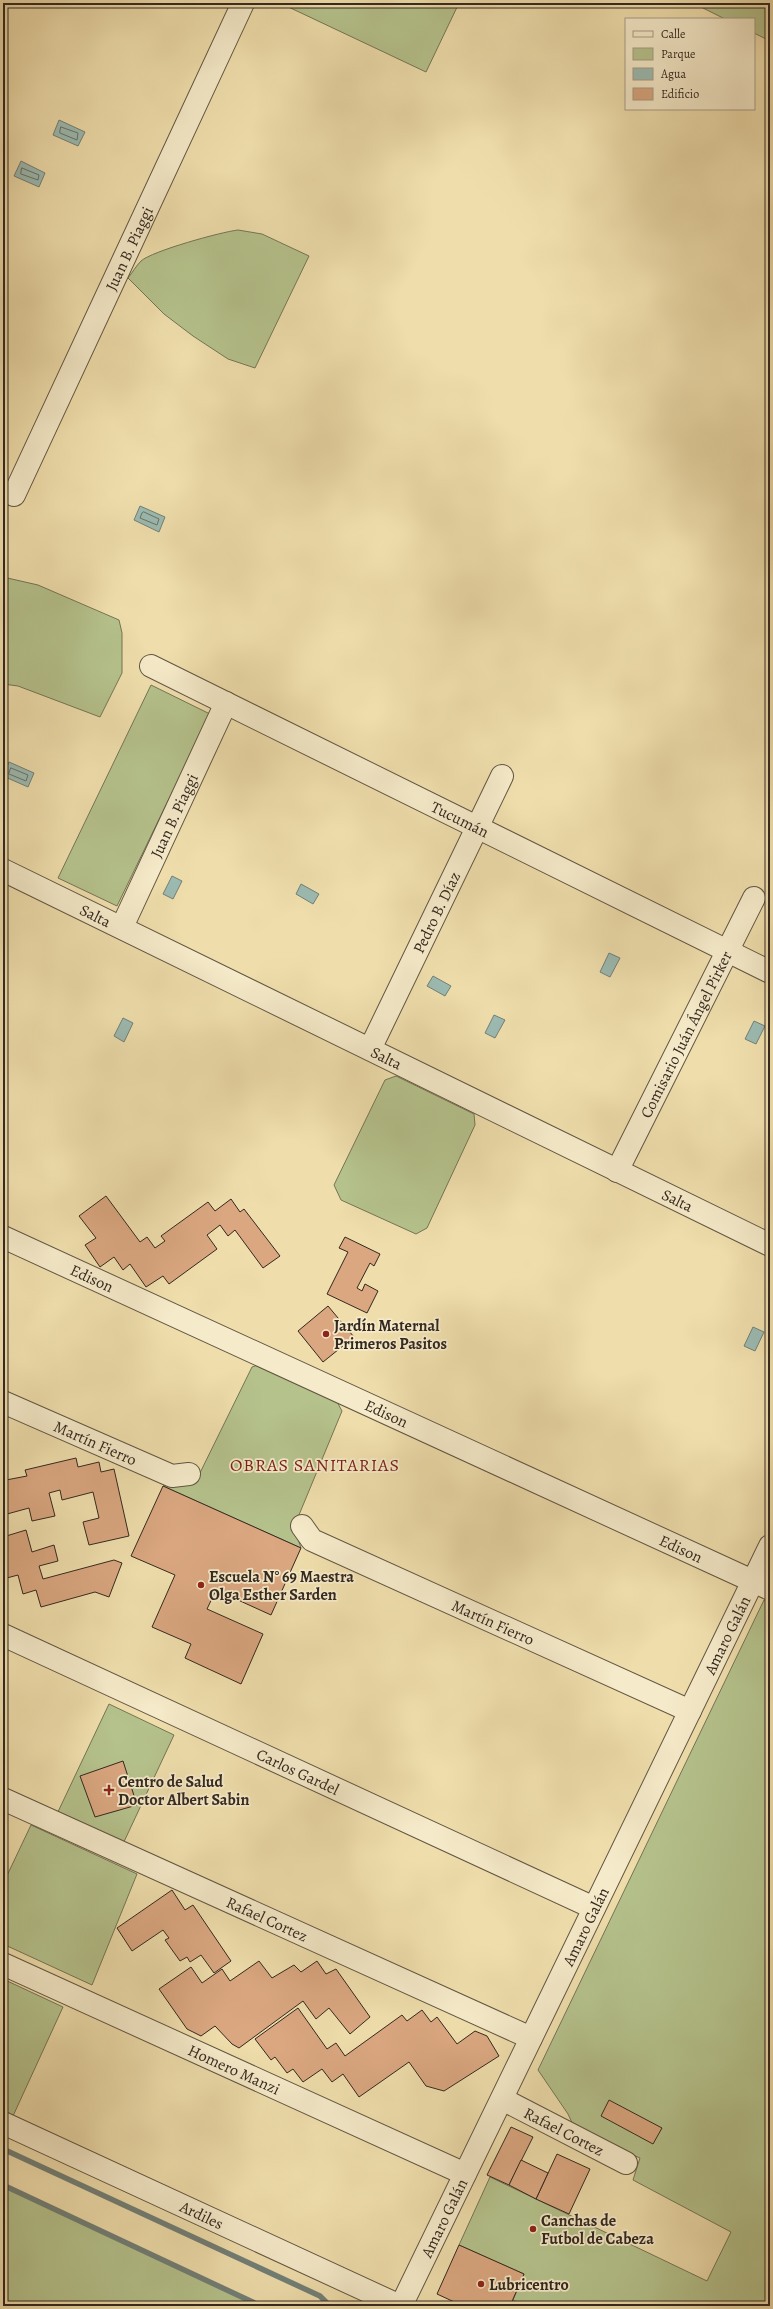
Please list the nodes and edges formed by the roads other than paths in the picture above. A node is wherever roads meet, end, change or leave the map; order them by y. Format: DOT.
graph roads {
  1 [pos="243,3"];
  2 [pos="14,495"];
  3 [pos="151,666"];
  4 [pos="226,703"];
  5 [pos="502,776"];
  6 [pos="477,827"];
  7 [pos="3,870"];
  8 [pos="754,898"];
  9 [pos="122,927"];
  10 [pos="728,951"];
  11 [pos="770,972"];
  12 [pos="370,1049"];
  13 [pos="617,1171"];
  14 [pos="3,1237"];
  15 [pos="770,1245"];
  16 [pos="3,1402"];
  17 [pos="189,1474"];
  18 [pos="302,1526"];
  19 [pos="770,1546"];
  20 [pos="762,1585"];
  21 [pos="3,1635"];
  22 [pos="690,1711"];
  23 [pos="3,1799"];
  24 [pos="594,1908"];
  25 [pos="3,1964"];
  26 [pos="531,2038"];
  27 [pos="502,2099"];
  28 [pos="3,2123"];
  29 [pos="626,2163"];
  30 [pos="465,2174"];
  31 [pos="400,2306"];
  1 -- 2 [label="street, Juan B. Piaggi"];
  3 -- 4 [label="street, Tucumán"];
  4 -- 6 [label="street, Tucumán"];
  4 -- 9 [label="street, Juan B. Piaggi"];
  5 -- 6 [label="street, Pedro B. Díaz"];
  6 -- 10 [label="street, Tucumán"];
  6 -- 12 [label="street, Pedro B. Díaz"];
  7 -- 9 [label="street, Salta"];
  8 -- 10 [label="street, Comisario Juán Ángel Pirker"];
  9 -- 12 [label="street, Salta"];
  10 -- 11 [label="street, Tucumán"];
  10 -- 13 [label="street, Comisario Juán Ángel Pirker"];
  12 -- 13 [label="street, Salta"];
  13 -- 15 [label="street, Salta"];
  14 -- 20 [label="street, Edison"];
  16 -- 17 [label="street, Martín Fierro"];
  18 -- 22 [label="street, Martín Fierro"];
  19 -- 20 [label="street, Amaro Galán"];
  20 -- 22 [label="street, Amaro Galán"];
  21 -- 24 [label="street, Carlos Gardel"];
  22 -- 24 [label="street, Amaro Galán"];
  23 -- 26 [label="street, Rafael Cortez"];
  24 -- 26 [label="street, Amaro Galán"];
  25 -- 30 [label="street, Homero Manzi"];
  26 -- 27 [label="street, Amaro Galán"];
  27 -- 29 [label="street, Rafael Cortez"];
  27 -- 30 [label="street, Amaro Galán"];
  28 -- 31 [label="street, Ardiles"];
  30 -- 31 [label="street, Amaro Galán"];
}
